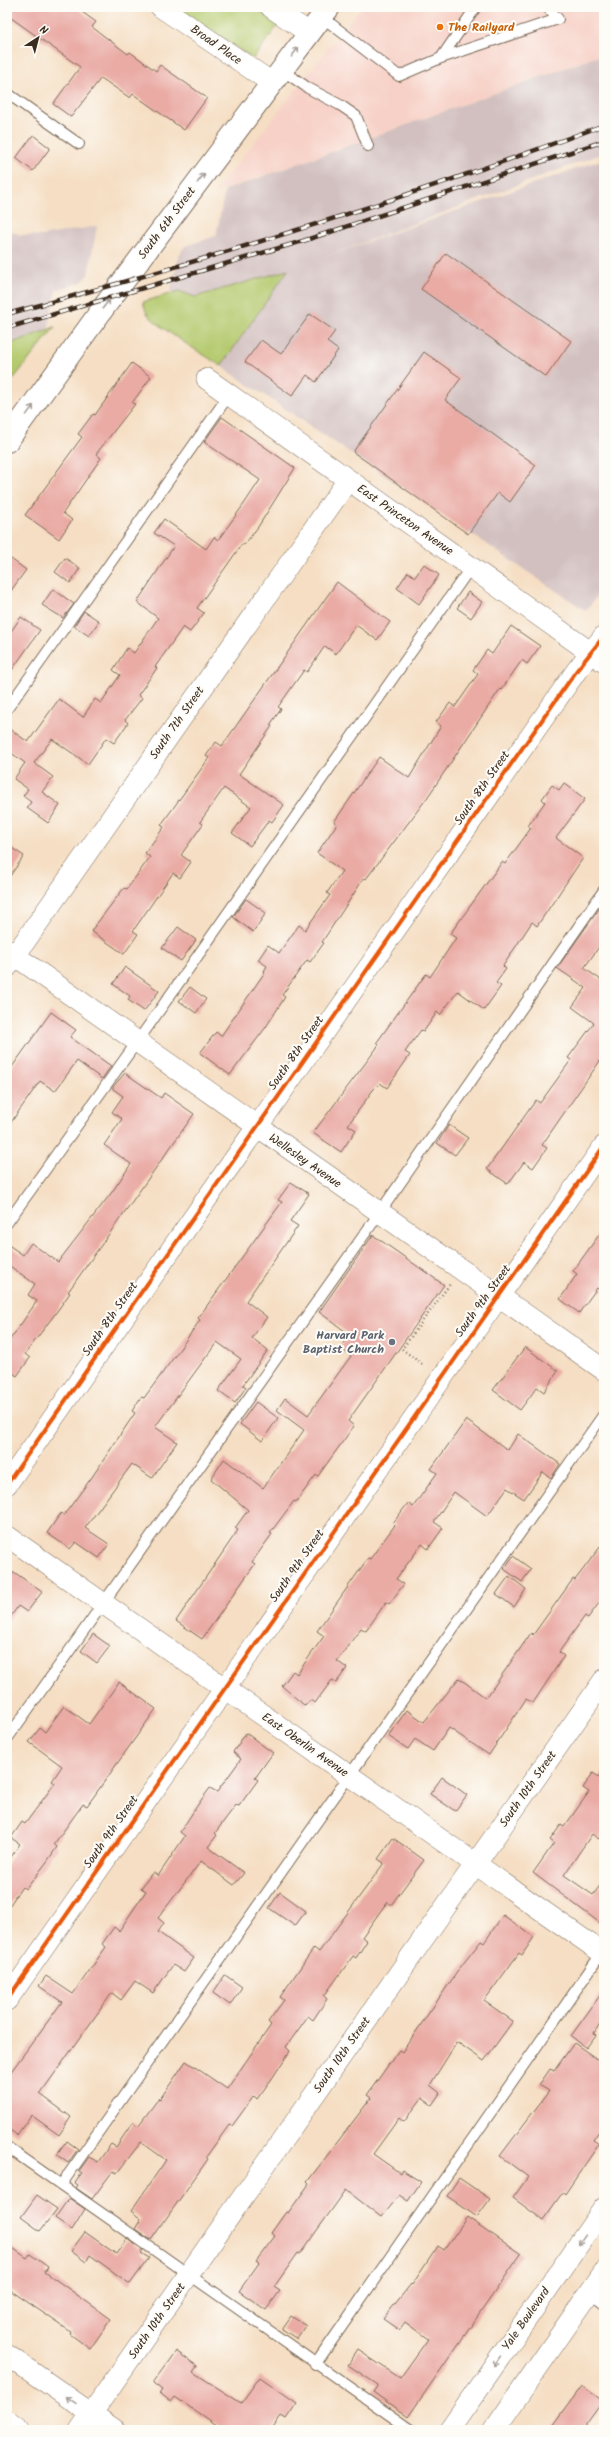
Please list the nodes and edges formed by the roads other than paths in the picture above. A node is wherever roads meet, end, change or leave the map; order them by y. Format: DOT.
graph roads {
  1 [pos="161,7"];
  2 [pos="271,7"];
  3 [pos="476,7"];
  4 [pos="547,7"];
  5 [pos="320,19"];
  6 [pos="441,58"];
  7 [pos="277,77"];
  8 [pos="7,93"];
  9 [pos="79,144"];
  10 [pos="368,146"];
  11 [pos="207,379"];
  12 [pos="229,395"];
  13 [pos="7,441"];
  14 [pos="348,480"];
  15 [pos="471,567"];
  16 [pos="604,636"];
  17 [pos="597,657"];
  18 [pos="7,709"];
  19 [pos="604,890"];
  20 [pos="10,958"];
  21 [pos="136,1042"];
  22 [pos="256,1127"];
  23 [pos="604,1146"];
  24 [pos="379,1213"];
  25 [pos="7,1224"];
  26 [pos="498,1297"];
  27 [pos="604,1370"];
  28 [pos="604,1414"];
  29 [pos="7,1484"];
  30 [pos="7,1536"];
  31 [pos="102,1604"];
  32 [pos="604,1680"];
  33 [pos="223,1689"];
  34 [pos="7,1738"];
  35 [pos="350,1776"];
  36 [pos="475,1864"];
  37 [pos="603,1952"];
  38 [pos="7,2000"];
  39 [pos="7,2147"];
  40 [pos="62,2185"];
  41 [pos="604,2208"];
  42 [pos="604,2272"];
  43 [pos="189,2275"];
  44 [pos="597,2298"];
  45 [pos="7,2355"];
  46 [pos="315,2365"];
  47 [pos="7,2422"];
  48 [pos="86,2422"];
  49 [pos="19,2430"];
  50 [pos="115,2430"];
  51 [pos="411,2430"];
  52 [pos="449,2430"];
  53 [pos="494,2430"];
  1 -- 7 [label="street, Broad Place"];
  2 -- 5 [label="street"];
  3 -- 6 [label="lane"];
  4 -- 6 [label="lane"];
  5 -- 6 [label="lane"];
  7 -- 5 [label="main road, South 6th Street, one-way"];
  7 -- 10 [label="lane"];
  13 -- 7 [label="main road, South 6th Street, one-way"];
  8 -- 9 [label="lane"];
  11 -- 12 [label="street, East Princeton Avenue"];
  12 -- 14 [label="street, East Princeton Avenue"];
  12 -- 18 [label="lane"];
  14 -- 15 [label="street, East Princeton Avenue"];
  14 -- 20 [label="street, South 7th Street"];
  15 -- 17 [label="street, East Princeton Avenue"];
  15 -- 21 [label="lane"];
  16 -- 17 [label="street, South 8th Street"];
  17 -- 22 [label="street, South 8th Street"];
  19 -- 24 [label="lane"];
  20 -- 21 [label="street, Wellesley Avenue"];
  21 -- 22 [label="street, Wellesley Avenue"];
  21 -- 25 [label="lane"];
  22 -- 24 [label="street, Wellesley Avenue"];
  22 -- 29 [label="street, South 8th Street"];
  23 -- 26 [label="street, South 9th Street"];
  24 -- 26 [label="street, Wellesley Avenue"];
  24 -- 31 [label="lane"];
  26 -- 27 [label="street, Wellesley Avenue"];
  26 -- 33 [label="street, South 9th Street"];
  28 -- 35 [label="lane"];
  30 -- 31 [label="street, East Oberlin Avenue"];
  31 -- 33 [label="street, East Oberlin Avenue"];
  31 -- 34 [label="lane"];
  32 -- 36 [label="street, South 10th Street"];
  33 -- 35 [label="street, East Oberlin Avenue"];
  33 -- 38 [label="street, South 9th Street"];
  35 -- 36 [label="street, East Oberlin Avenue"];
  35 -- 40 [label="lane"];
  36 -- 37 [label="street, East Oberlin Avenue"];
  36 -- 43 [label="street, South 10th Street"];
  37 -- 46 [label="lane"];
  39 -- 40 [label="lane"];
  40 -- 43 [label="lane"];
  41 -- 52 [label="street, Yale Boulevard, one-way"];
  42 -- 44 [label="street"];
  43 -- 46 [label="lane"];
  43 -- 48 [label="street, South 10th Street"];
  44 -- 53 [label="street"];
  48 -- 45 [label="street, one-way"];
  46 -- 51 [label="lane"];
  47 -- 49 [label="street"];
  48 -- 50 [label="street"];
}
